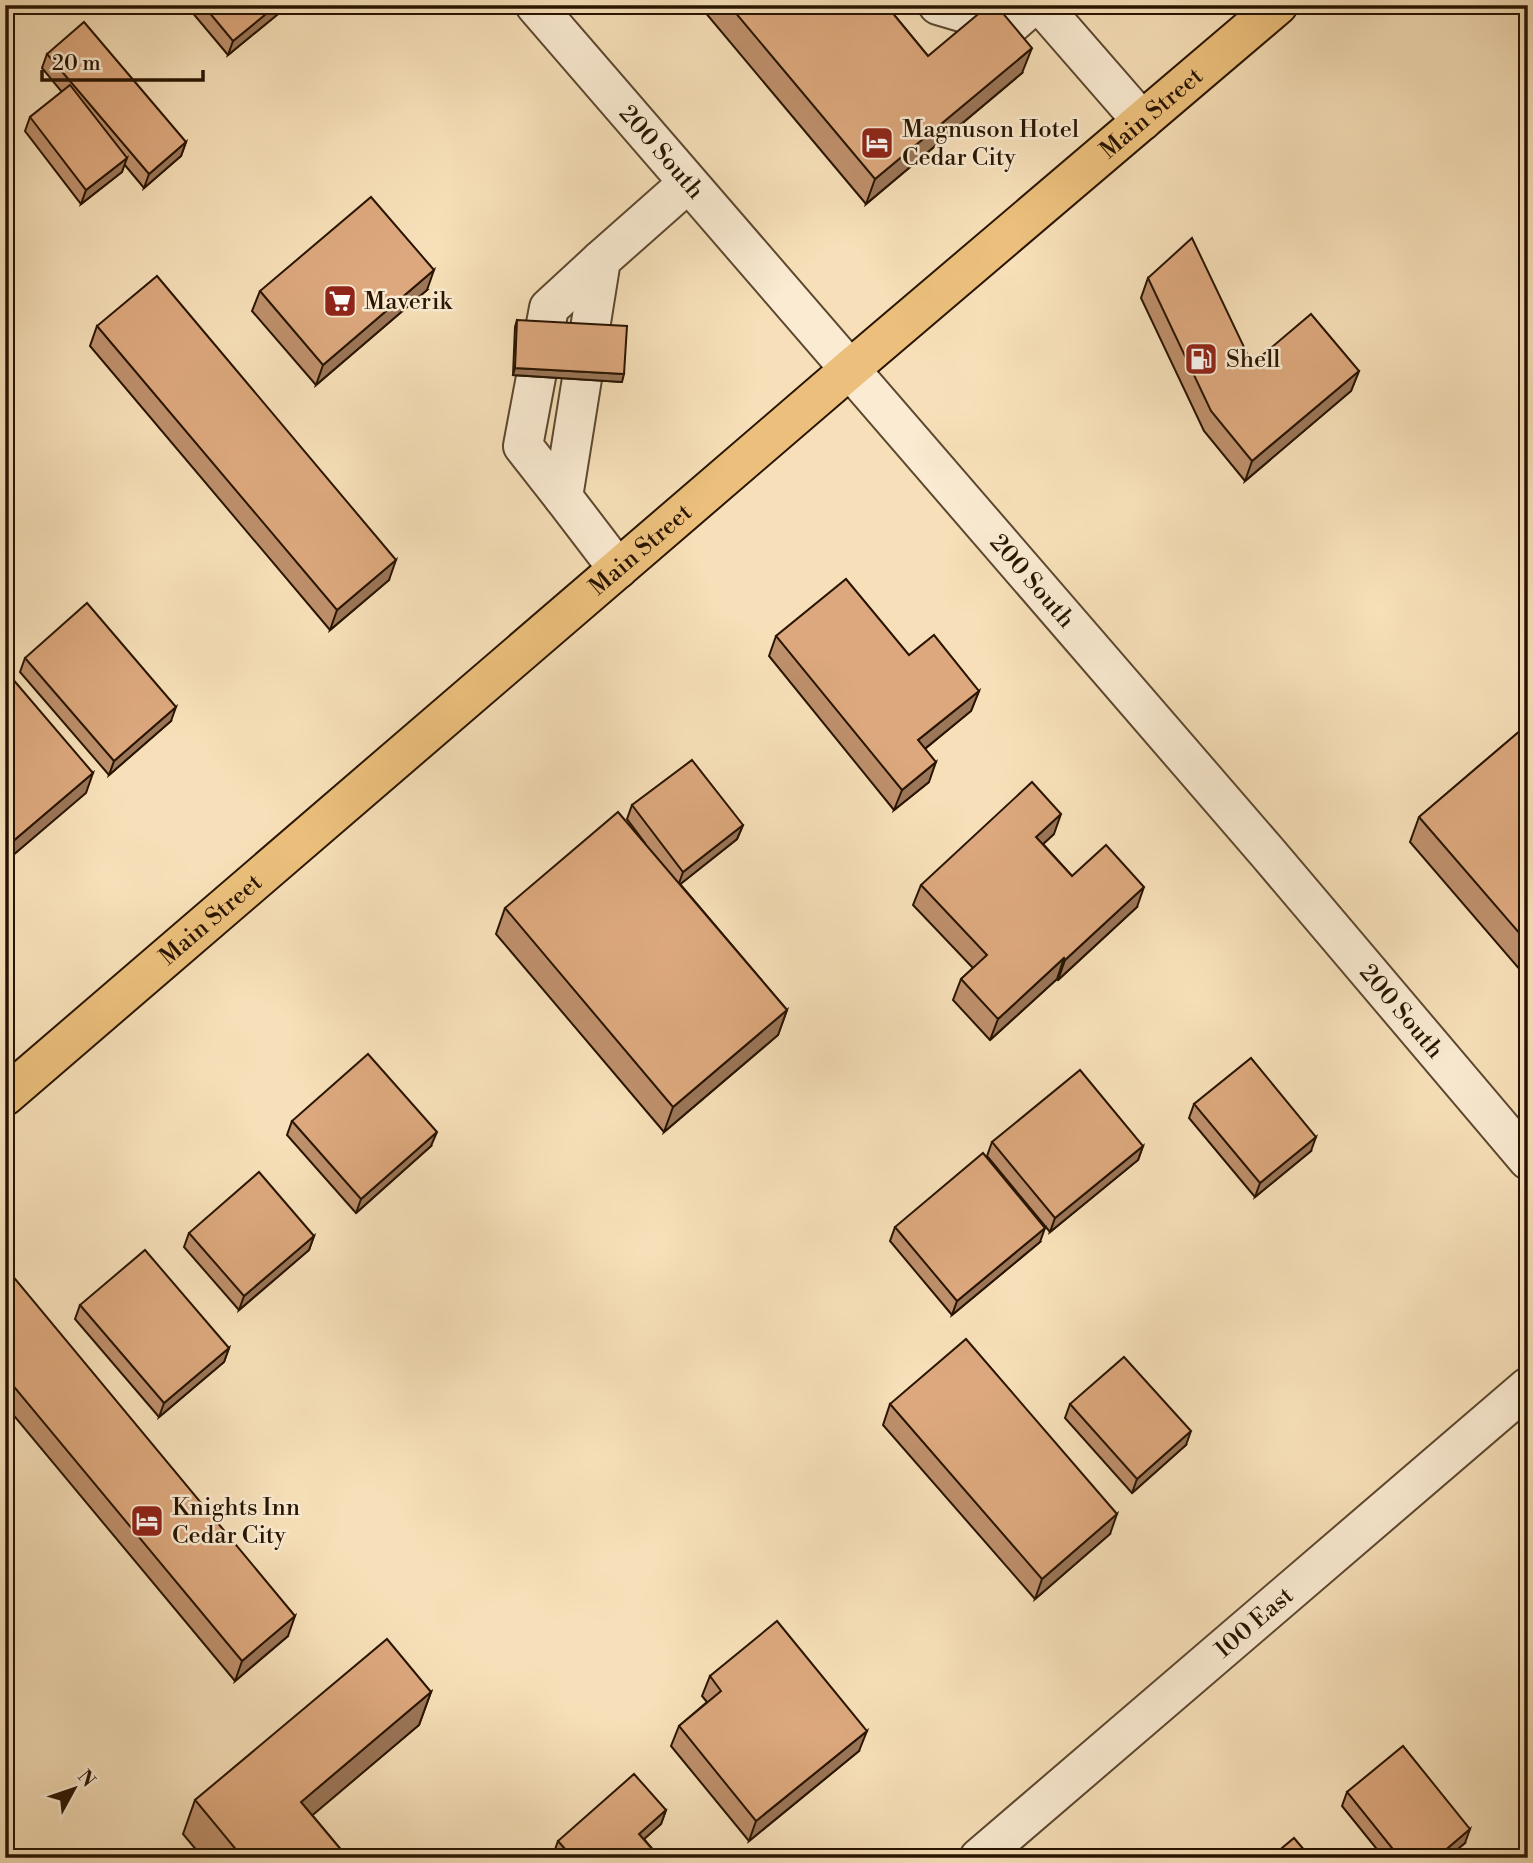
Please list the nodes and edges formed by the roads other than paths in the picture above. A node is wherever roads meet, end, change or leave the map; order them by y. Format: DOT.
graph roads {
  1 [pos="535,5"];
  2 [pos="938,5"];
  3 [pos="1033,5"];
  4 [pos="1041,5"];
  5 [pos="1279,5"];
  6 [pos="1142,121"];
  7 [pos="688,183"];
  8 [pos="849,370"];
  9 [pos="618,569"];
  10 [pos="5,1096"];
  11 [pos="1528,1160"];
  12 [pos="1528,1387"];
  13 [pos="979,1858"];
  1 -- 7 [label="street, 200 South"];
  2 -- 3 [label="street"];
  4 -- 6 [label="street"];
  5 -- 6 [label="main road, Main Street"];
  6 -- 8 [label="main road, Main Street"];
  7 -- 8 [label="street, 200 South"];
  7 -- 9 [label="street"];
  8 -- 9 [label="main road, Main Street"];
  8 -- 11 [label="street, 200 South"];
  9 -- 10 [label="main road, Main Street"];
  12 -- 13 [label="street, 100 East"];
}
